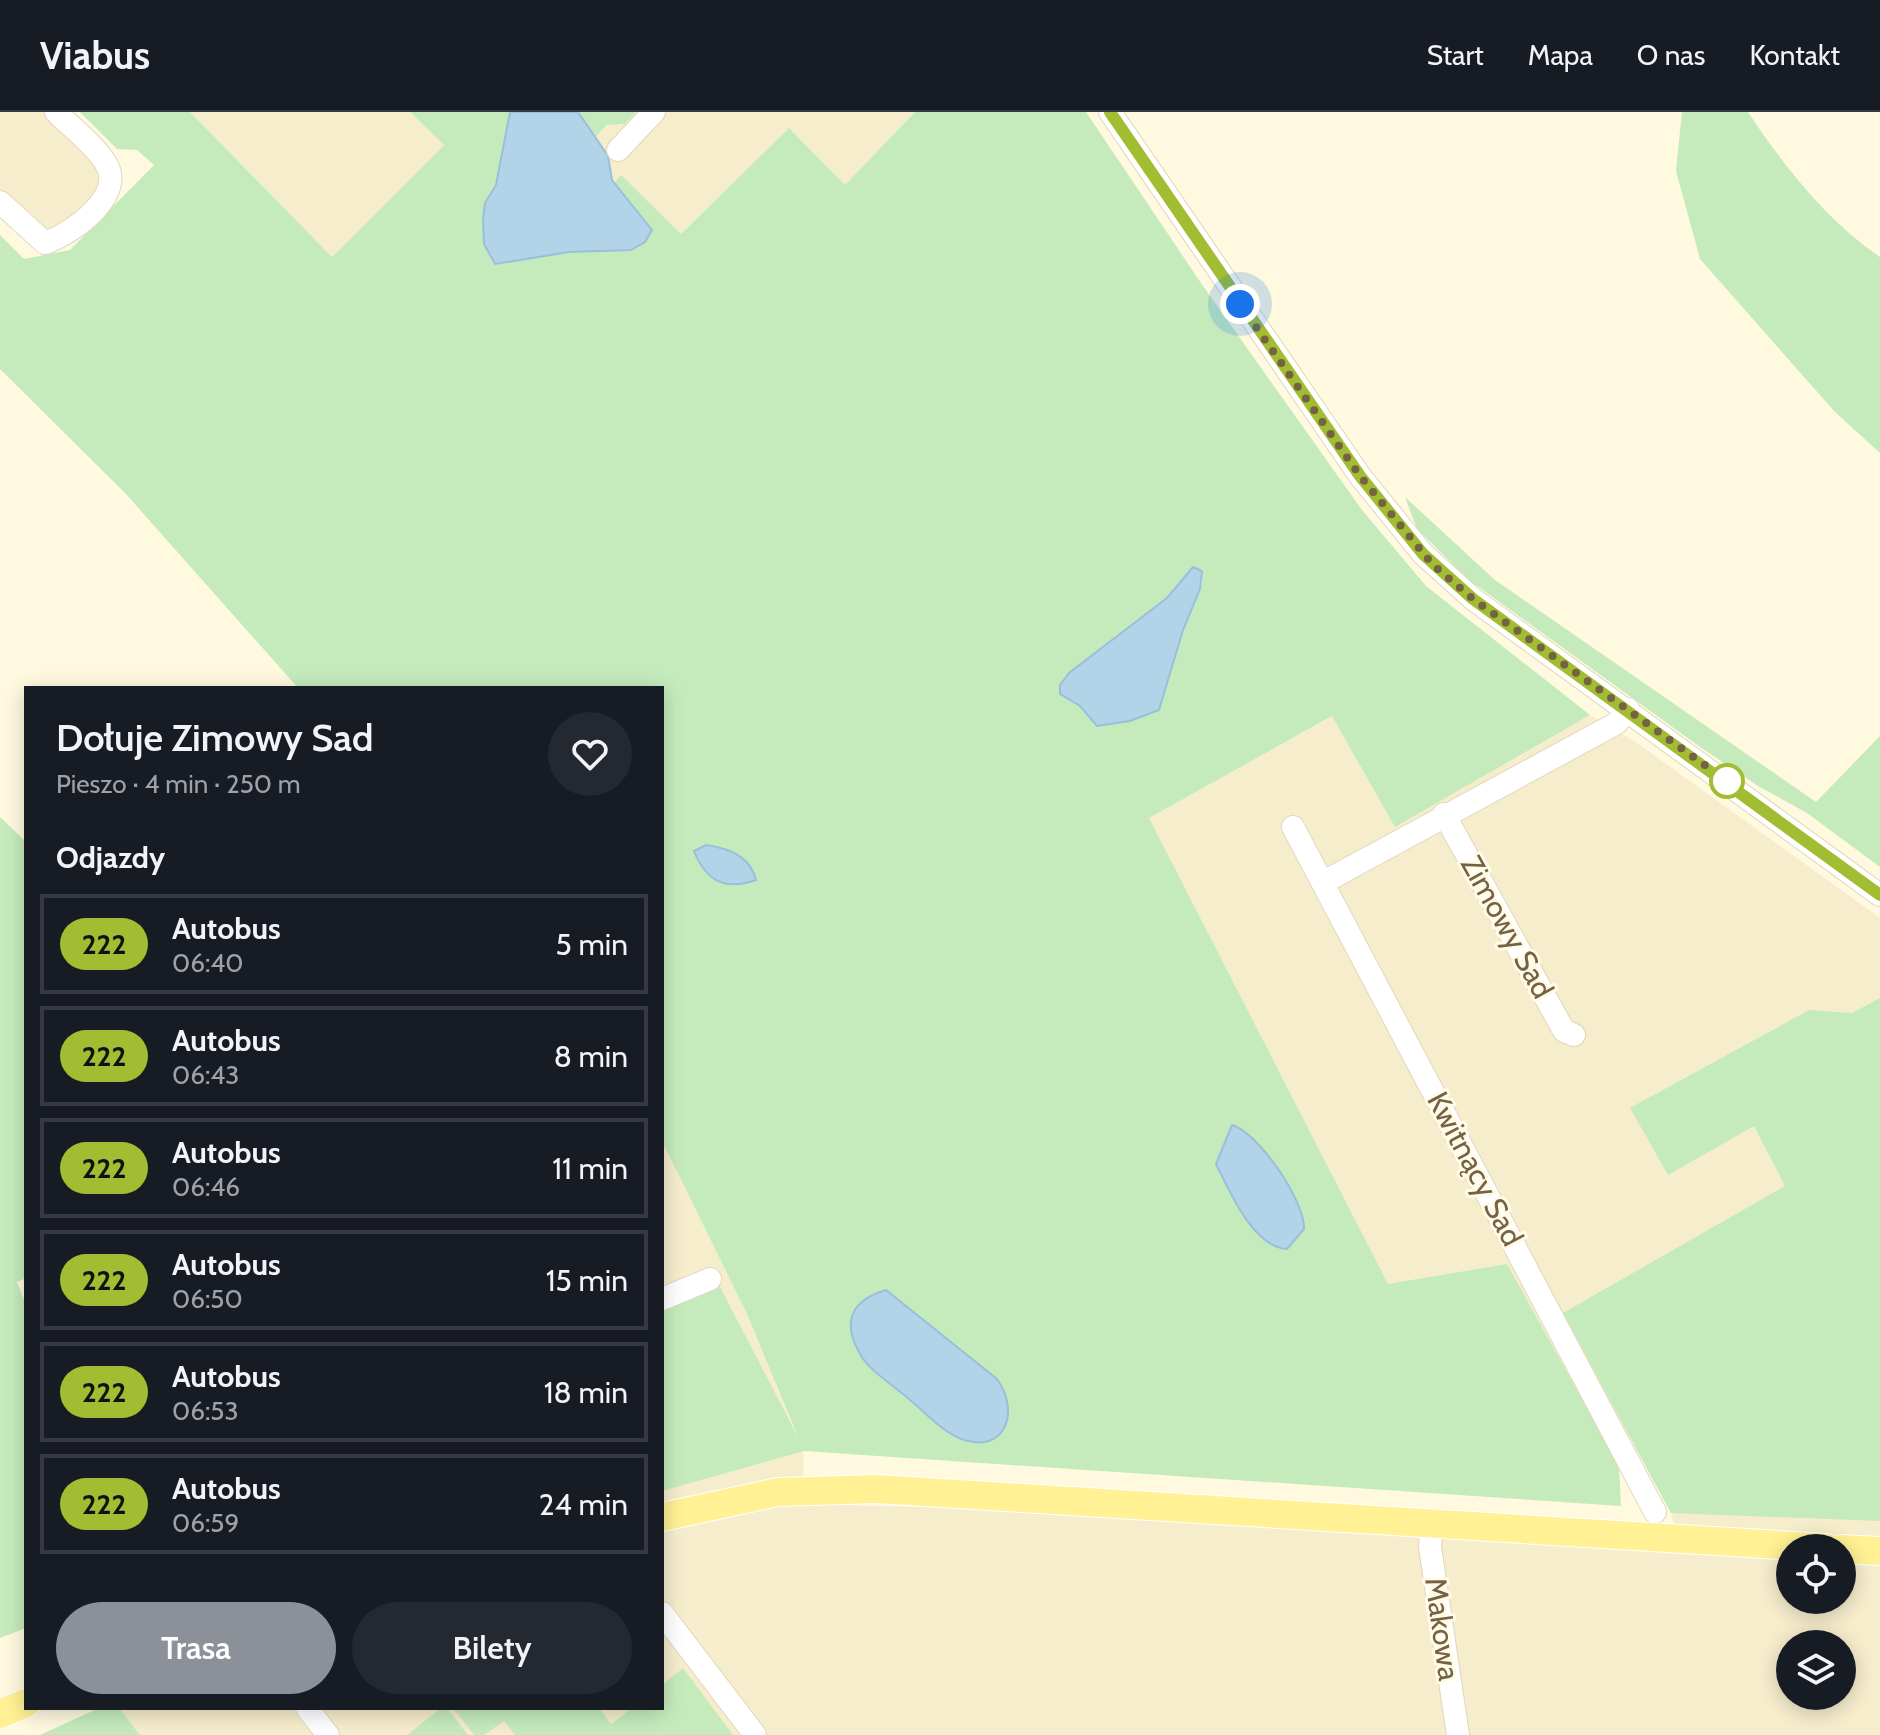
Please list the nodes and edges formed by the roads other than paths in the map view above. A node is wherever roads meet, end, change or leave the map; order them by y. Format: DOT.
graph roads {
  1 [pos="56,112"];
  2 [pos="654,112"];
  3 [pos="1110,112"];
  4 [pos="618,150"];
  5 [pos="0,202"];
  6 [pos="1628,709"];
  7 [pos="1444,814"];
  8 [pos="1293,827"];
  9 [pos="1324,882"];
  10 [pos="1880,895"];
  11 [pos="1574,1035"];
  12 [pos="710,1279"];
  13 [pos="664,1298"];
  14 [pos="1655,1512"];
  15 [pos="664,1517"];
  16 [pos="1432,1523"];
  17 [pos="1776,1545"];
  18 [pos="1856,1550"];
  19 [pos="1880,1551"];
  20 [pos="664,1616"];
  21 [pos="24,1704"];
  22 [pos="309,1710"];
  23 [pos="0,1714"];
  24 [pos="328,1735"];
  25 [pos="755,1735"];
  26 [pos="1458,1735"];
  1 -- 5 [label="street"];
  2 -- 4 [label="street"];
  3 -- 6 [label="street"];
  6 -- 7 [label="street"];
  6 -- 10 [label="street"];
  7 -- 9 [label="street"];
  7 -- 11 [label="street, Zimowy Sad"];
  8 -- 9 [label="street, Kwitnący Sad"];
  9 -- 14 [label="street, Kwitnący Sad"];
  12 -- 13 [label="street"];
  15 -- 16 [label="main road"];
  16 -- 17 [label="main road"];
  16 -- 26 [label="street, Makowa"];
  18 -- 19 [label="main road"];
  20 -- 25 [label="street"];
  21 -- 23 [label="main road"];
  22 -- 24 [label="street"];
}
